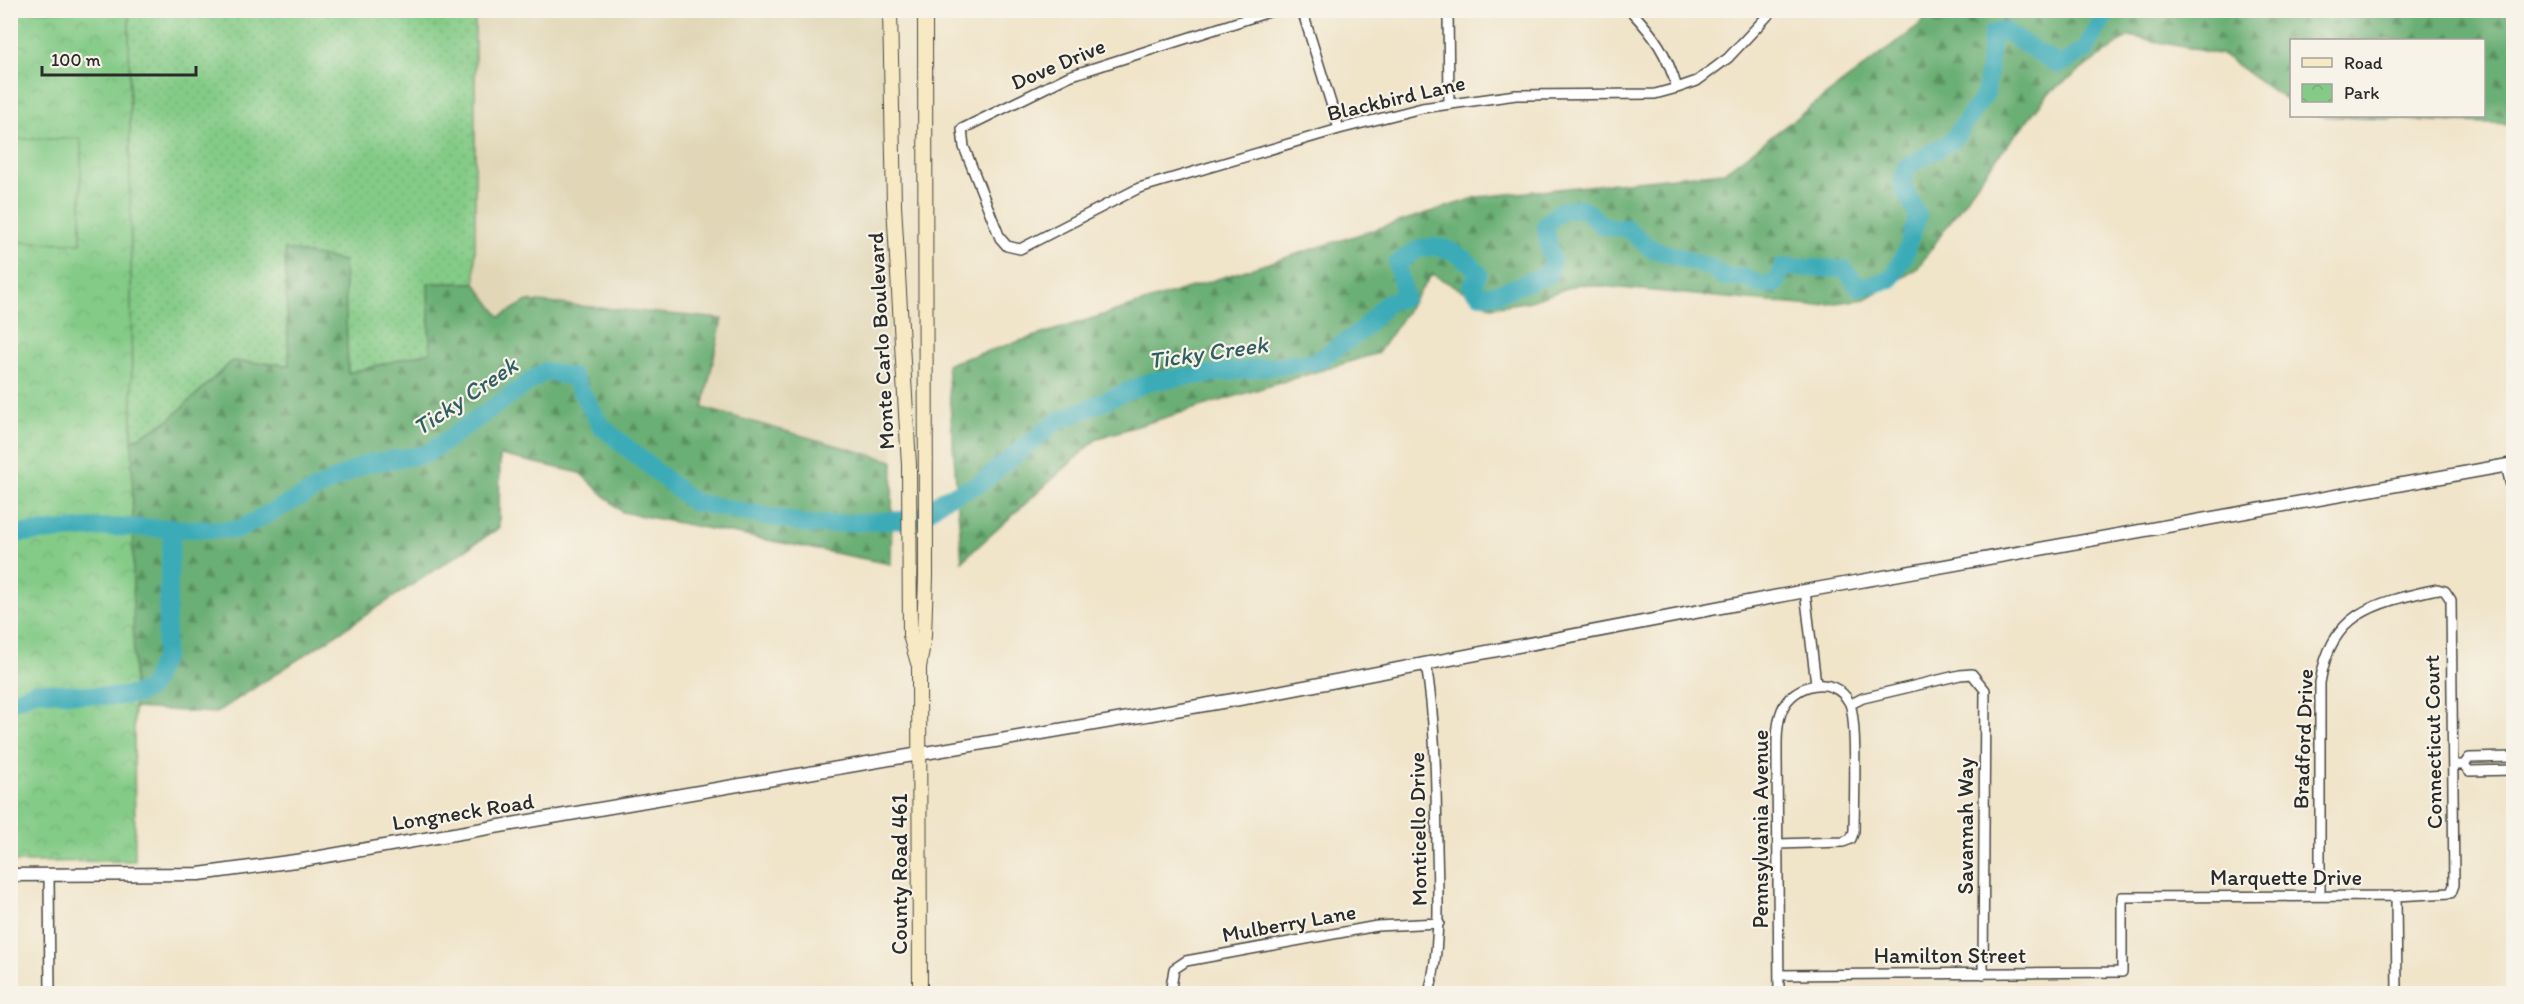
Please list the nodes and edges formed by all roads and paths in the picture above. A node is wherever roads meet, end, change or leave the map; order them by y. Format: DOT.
graph roads {
  1 [pos="891,10"];
  2 [pos="925,10"];
  3 [pos="1275,10"];
  4 [pos="1302,10"];
  5 [pos="1448,10"];
  6 [pos="1630,10"];
  7 [pos="1773,10"];
  8 [pos="1677,88"];
  9 [pos="1449,104"];
  10 [pos="1339,129"];
  11 [pos="1020,249"];
  12 [pos="2510,465"];
  13 [pos="2514,497"];
  14 [pos="1804,591"];
  15 [pos="2445,591"];
  16 [pos="1426,664"];
  17 [pos="919,668"];
  18 [pos="1816,684"];
  19 [pos="1851,704"];
  20 [pos="920,755"];
  21 [pos="2514,757"];
  22 [pos="2453,765"];
  23 [pos="2464,765"];
  24 [pos="2514,770"];
  25 [pos="1778,844"];
  26 [pos="49,875"];
  27 [pos="10,876"];
  28 [pos="2451,893"];
  29 [pos="2320,896"];
  30 [pos="2396,896"];
  31 [pos="1439,923"];
  32 [pos="2122,972"];
  33 [pos="1983,974"];
  34 [pos="1779,975"];
  35 [pos="50,993"];
  36 [pos="920,993"];
  37 [pos="1170,993"];
  38 [pos="1430,993"];
  39 [pos="1779,993"];
  40 [pos="2397,993"];
  1 -- 17 [label="main road, Monte Carlo Boulevard"];
  2 -- 17 [label="main road, Monte Carlo Boulevard"];
  3 -- 11 [label="street, Dove Drive"];
  4 -- 10 [label="street"];
  5 -- 9 [label="street"];
  6 -- 8 [label="street"];
  7 -- 8 [label="street, Blackbird Lane"];
  8 -- 9 [label="street, Blackbird Lane"];
  9 -- 10 [label="street, Blackbird Lane"];
  10 -- 11 [label="street, Blackbird Lane"];
  12 -- 13 [label="street"];
  12 -- 14 [label="street, Longneck Road"];
  14 -- 16 [label="street, Longneck Road"];
  14 -- 18 [label="street"];
  15 -- 22 [label="street, Connecticut Court"];
  15 -- 29 [label="street, Bradford Drive"];
  16 -- 20 [label="street, Longneck Road"];
  16 -- 31 [label="street, Monticello Drive"];
  17 -- 20 [label="main road, Monte Carlo Boulevard"];
  18 -- 19 [label="street"];
  18 -- 25 [label="street, Pennsylvania Avenue"];
  19 -- 25 [label="street"];
  19 -- 33 [label="street, Savannah Way"];
  20 -- 26 [label="street, Longneck Road"];
  20 -- 36 [label="main road, County Road 461"];
  21 -- 23 [label="street"];
  22 -- 23 [label="street"];
  22 -- 28 [label="street, Connecticut Court"];
  23 -- 24 [label="street"];
  25 -- 34 [label="street, Pennsylvania Avenue"];
  26 -- 27 [label="street, Longneck Road"];
  26 -- 35 [label="street"];
  28 -- 30 [label="street, Marquette Drive"];
  29 -- 30 [label="street, Marquette Drive"];
  29 -- 32 [label="street, Marquette Drive"];
  30 -- 40 [label="street"];
  31 -- 37 [label="street, Mulberry Lane"];
  31 -- 38 [label="street, Monticello Drive"];
  32 -- 33 [label="street, Hamilton Street"];
  33 -- 34 [label="street, Hamilton Street"];
  34 -- 39 [label="street, Pennsylvania Avenue"];
}
